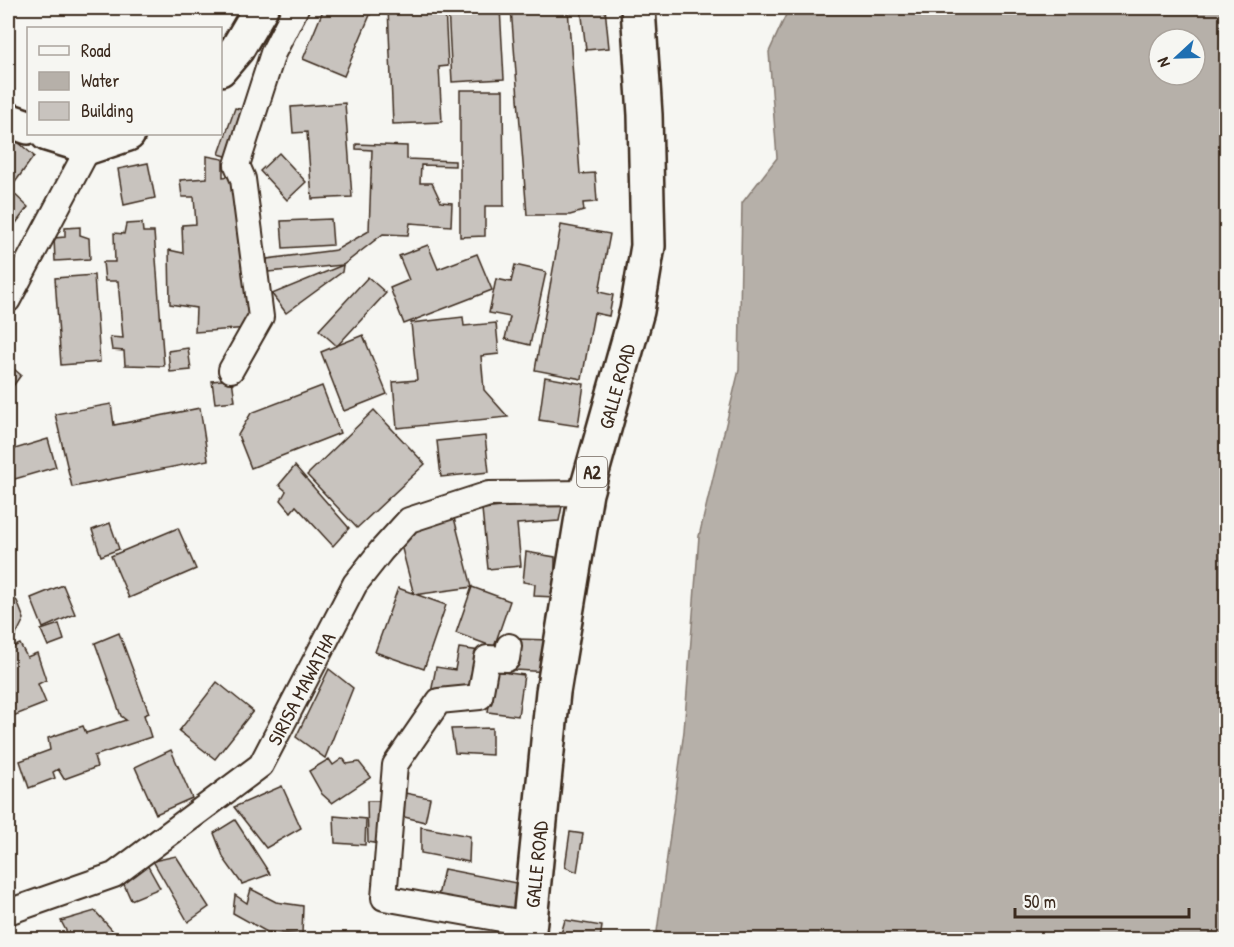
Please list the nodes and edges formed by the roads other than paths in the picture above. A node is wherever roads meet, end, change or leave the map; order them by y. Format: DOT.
graph roads {
  1 [pos="261,8"];
  2 [pos="296,8"];
  3 [pos="638,8"];
  4 [pos="222,67"];
  5 [pos="8,120"];
  6 [pos="27,127"];
  7 [pos="51,135"];
  8 [pos="125,135"];
  9 [pos="88,147"];
  10 [pos="8,300"];
  11 [pos="231,370"];
  12 [pos="586,493"];
  13 [pos="509,646"];
  14 [pos="8,912"];
  15 [pos="528,932"];
  1 -- 4 [label="main road"];
  2 -- 11 [label="street"];
  3 -- 12 [label="main road, GALLE ROAD / A2"];
  5 -- 6 [label="main road"];
  7 -- 9 [label="main road"];
  8 -- 9 [label="main road"];
  9 -- 10 [label="street"];
  12 -- 14 [label="street, SIRISA MAWATHA"];
  12 -- 15 [label="main road, GALLE ROAD / A2"];
  13 -- 15 [label="street"];
}
